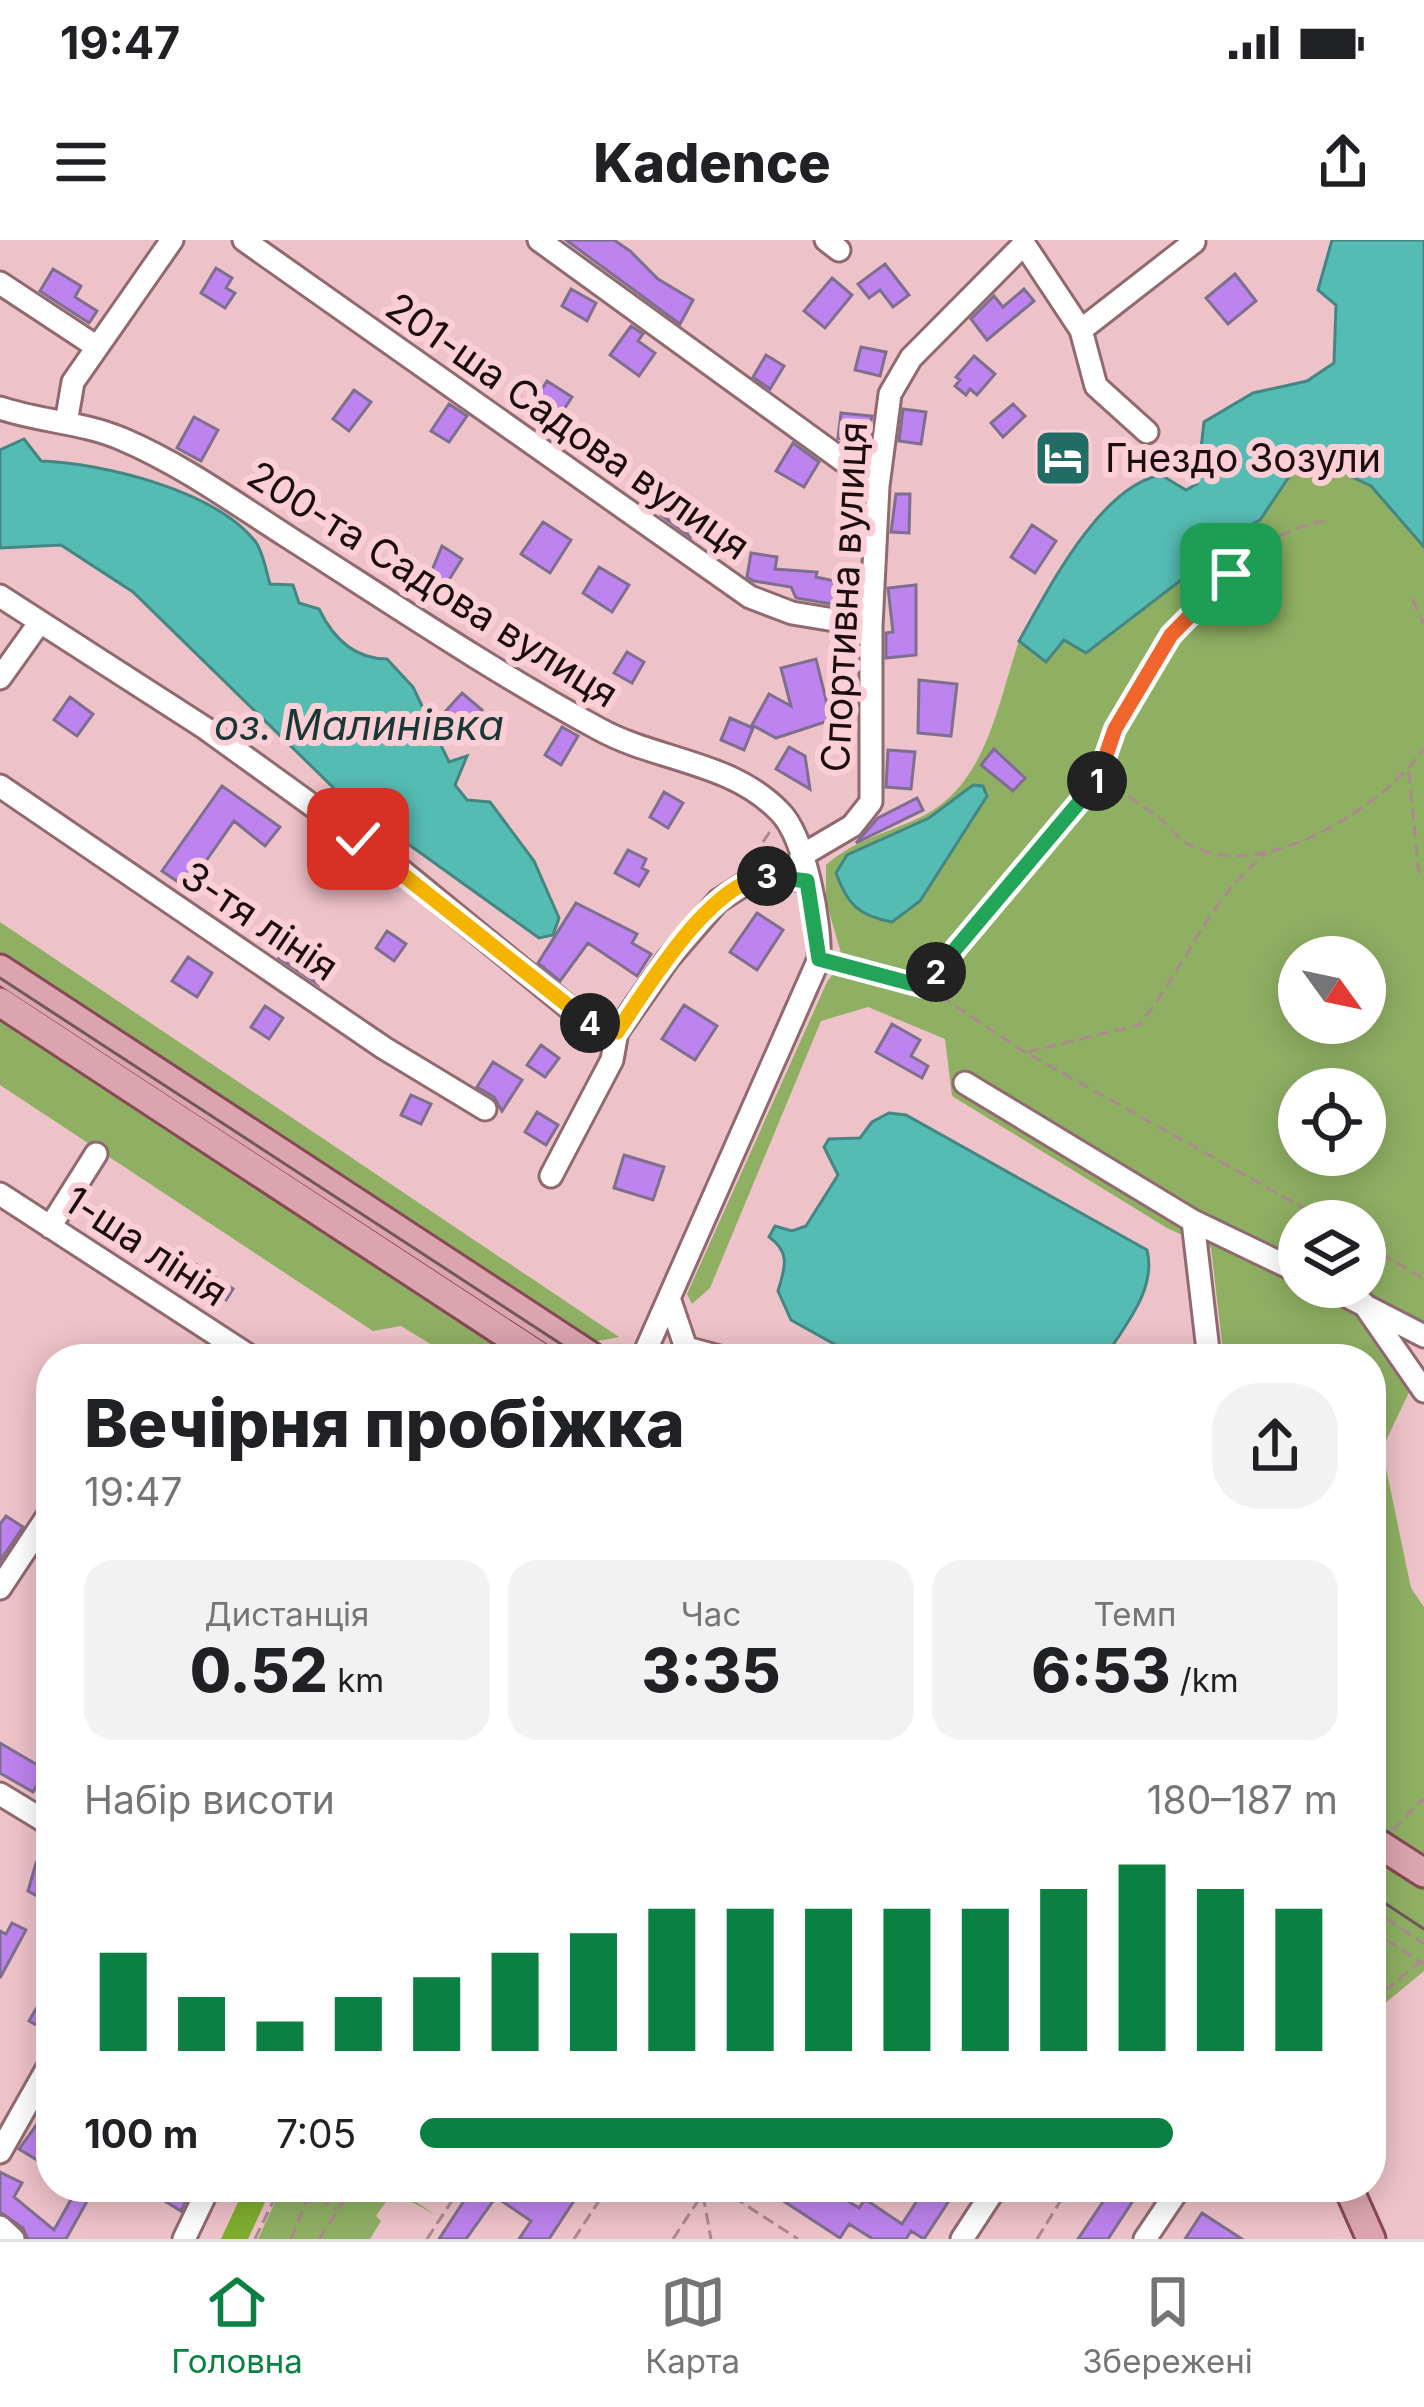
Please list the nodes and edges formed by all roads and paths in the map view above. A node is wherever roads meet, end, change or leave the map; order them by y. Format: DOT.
graph roads {
  1 [pos="172,240"];
  2 [pos="244,240"];
  3 [pos="538,240"];
  4 [pos="1194,242"];
  5 [pos="0,283"];
  6 [pos="1081,330"];
  7 [pos="97,346"];
  8 [pos="0,408"];
  9 [pos="66,424"];
  10 [pos="1147,432"];
  11 [pos="878,486"];
  12 [pos="1328,521"];
  13 [pos="0,596"];
  14 [pos="1412,598"];
  15 [pos="40,622"];
  16 [pos="1424,623"];
  17 [pos="871,626"];
  18 [pos="0,678"];
  19 [pos="1424,749"];
  20 [pos="1408,771"];
  21 [pos="1100,778"];
  22 [pos="0,787"];
  23 [pos="782,813"];
  24 [pos="1268,852"];
  25 [pos="801,856"];
  26 [pos="754,878"];
  27 [pos="1424,878"];
  28 [pos="807,881"];
  29 [pos="819,959"];
  30 [pos="0,969"];
  31 [pos="928,988"];
  32 [pos="0,1003"];
  33 [pos="617,1032"];
  34 [pos="1025,1052"];
  35 [pos="965,1083"];
  36 [pos="485,1109"];
  37 [pos="96,1154"];
  38 [pos="550,1176"];
  39 [pos="0,1194"];
  40 [pos="1289,1200"];
  41 [pos="1193,1221"];
  42 [pos="50,1227"];
  43 [pos="1386,1256"];
  44 [pos="1278,1262"];
  45 [pos="1424,1279"];
  46 [pos="668,1297"];
  47 [pos="1366,1308"];
  48 [pos="1372,1308"];
  49 [pos="1424,1336"];
  50 [pos="231,1344"];
  51 [pos="521,1344"];
  52 [pos="572,1344"];
  53 [pos="648,1344"];
  54 [pos="683,1344"];
  55 [pos="1207,1344"];
  56 [pos="1424,1391"];
  57 [pos="36,1534"];
  58 [pos="0,1588"];
  59 [pos="1424,1798"];
  60 [pos="3,1803"];
  61 [pos="36,1814"];
  62 [pos="1386,1833"];
  63 [pos="1386,1848"];
  64 [pos="1424,1873"];
  65 [pos="1386,1918"];
  66 [pos="1386,1940"];
  67 [pos="1424,1945"];
  68 [pos="1422,1963"];
  69 [pos="1386,1991"];
  70 [pos="36,2088"];
  71 [pos="0,2152"];
  72 [pos="202,2202"];
  73 [pos="273,2202"];
  74 [pos="308,2202"];
  75 [pos="325,2202"];
  76 [pos="343,2202"];
  77 [pos="451,2202"];
  78 [pos="598,2202"];
  79 [pos="698,2202"];
  80 [pos="704,2202"];
  81 [pos="741,2202"];
  82 [pos="986,2202"];
  83 [pos="1060,2202"];
  84 [pos="1170,2202"];
  85 [pos="1355,2202"];
  86 [pos="338,2210"];
  87 [pos="0,2227"];
  88 [pos="13,2239"];
  89 [pos="184,2239"];
  90 [pos="256,2239"];
  91 [pos="291,2239"];
  92 [pos="319,2239"];
  93 [pos="427,2239"];
  94 [pos="574,2239"];
  95 [pos="673,2239"];
  96 [pos="711,2239"];
  97 [pos="799,2239"];
  98 [pos="962,2239"];
  99 [pos="1037,2239"];
  100 [pos="1145,2239"];
  101 [pos="1371,2239"];
  1 -- 7 [label="street"];
  2 -- 17 [label="street, 201-ша Садова вулиця"];
  3 -- 11 [label="street"];
  4 -- 6 [label="street"];
  5 -- 7 [label="street"];
  6 -- 10 [label="street, Спортивна вулиця"];
  6 -- 11 [label="street, Спортивна вулиця"];
  7 -- 9 [label="street"];
  8 -- 9 [label="street, 200-та Садова вулиця"];
  9 -- 23 [label="street, 200-та Садова вулиця"];
  11 -- 17 [label="street, Спортивна вулиця"];
  12 -- 21 [label="path"];
  13 -- 15 [label="street"];
  14 -- 16 [label="path"];
  15 -- 18 [label="street"];
  15 -- 33 [label="street"];
  17 -- 25 [label="street, Спортивна вулиця"];
  19 -- 20 [label="path"];
  20 -- 24 [label="path"];
  20 -- 27 [label="path"];
  21 -- 24 [label="path"];
  21 -- 31 [label="path"];
  22 -- 36 [label="street, 3-тя лінія"];
  23 -- 25 [label="street"];
  23 -- 26 [label="path"];
  24 -- 34 [label="path"];
  25 -- 28 [label="street"];
  26 -- 28 [label="street"];
  26 -- 33 [label="street"];
  28 -- 29 [label="street"];
  29 -- 31 [label="path"];
  29 -- 46 [label="street"];
  30 -- 52 [label="main road"];
  31 -- 34 [label="path"];
  32 -- 51 [label="main road"];
  33 -- 38 [label="street"];
  34 -- 40 [label="path"];
  35 -- 41 [label="street"];
  37 -- 42 [label="street"];
  39 -- 42 [label="street, 1-ша лінія"];
  41 -- 44 [label="street"];
  41 -- 55 [label="street"];
  42 -- 50 [label="street, 1-ша лінія"];
  43 -- 45 [label="path"];
  46 -- 53 [label="street"];
  46 -- 54 [label="street"];
  47 -- 56 [label="street"];
  48 -- 49 [label="street"];
  57 -- 58 [label="street"];
  59 -- 62 [label="path"];
  60 -- 61 [label="street"];
  63 -- 64 [label="main road"];
  65 -- 67 [label="path"];
  66 -- 68 [label="path"];
  68 -- 69 [label="path"];
  70 -- 71 [label="street"];
  72 -- 89 [label="street"];
  73 -- 90 [label="path"];
  74 -- 91 [label="path"];
  75 -- 86 [label="path"];
  76 -- 86 [label="path"];
  77 -- 93 [label="path"];
  78 -- 94 [label="path"];
  79 -- 95 [label="path"];
  80 -- 96 [label="path"];
  81 -- 97 [label="path"];
  82 -- 98 [label="street"];
  83 -- 99 [label="path"];
  84 -- 100 [label="street"];
  85 -- 101 [label="main road"];
  86 -- 92 [label="path"];
  87 -- 88 [label="street"];
}
